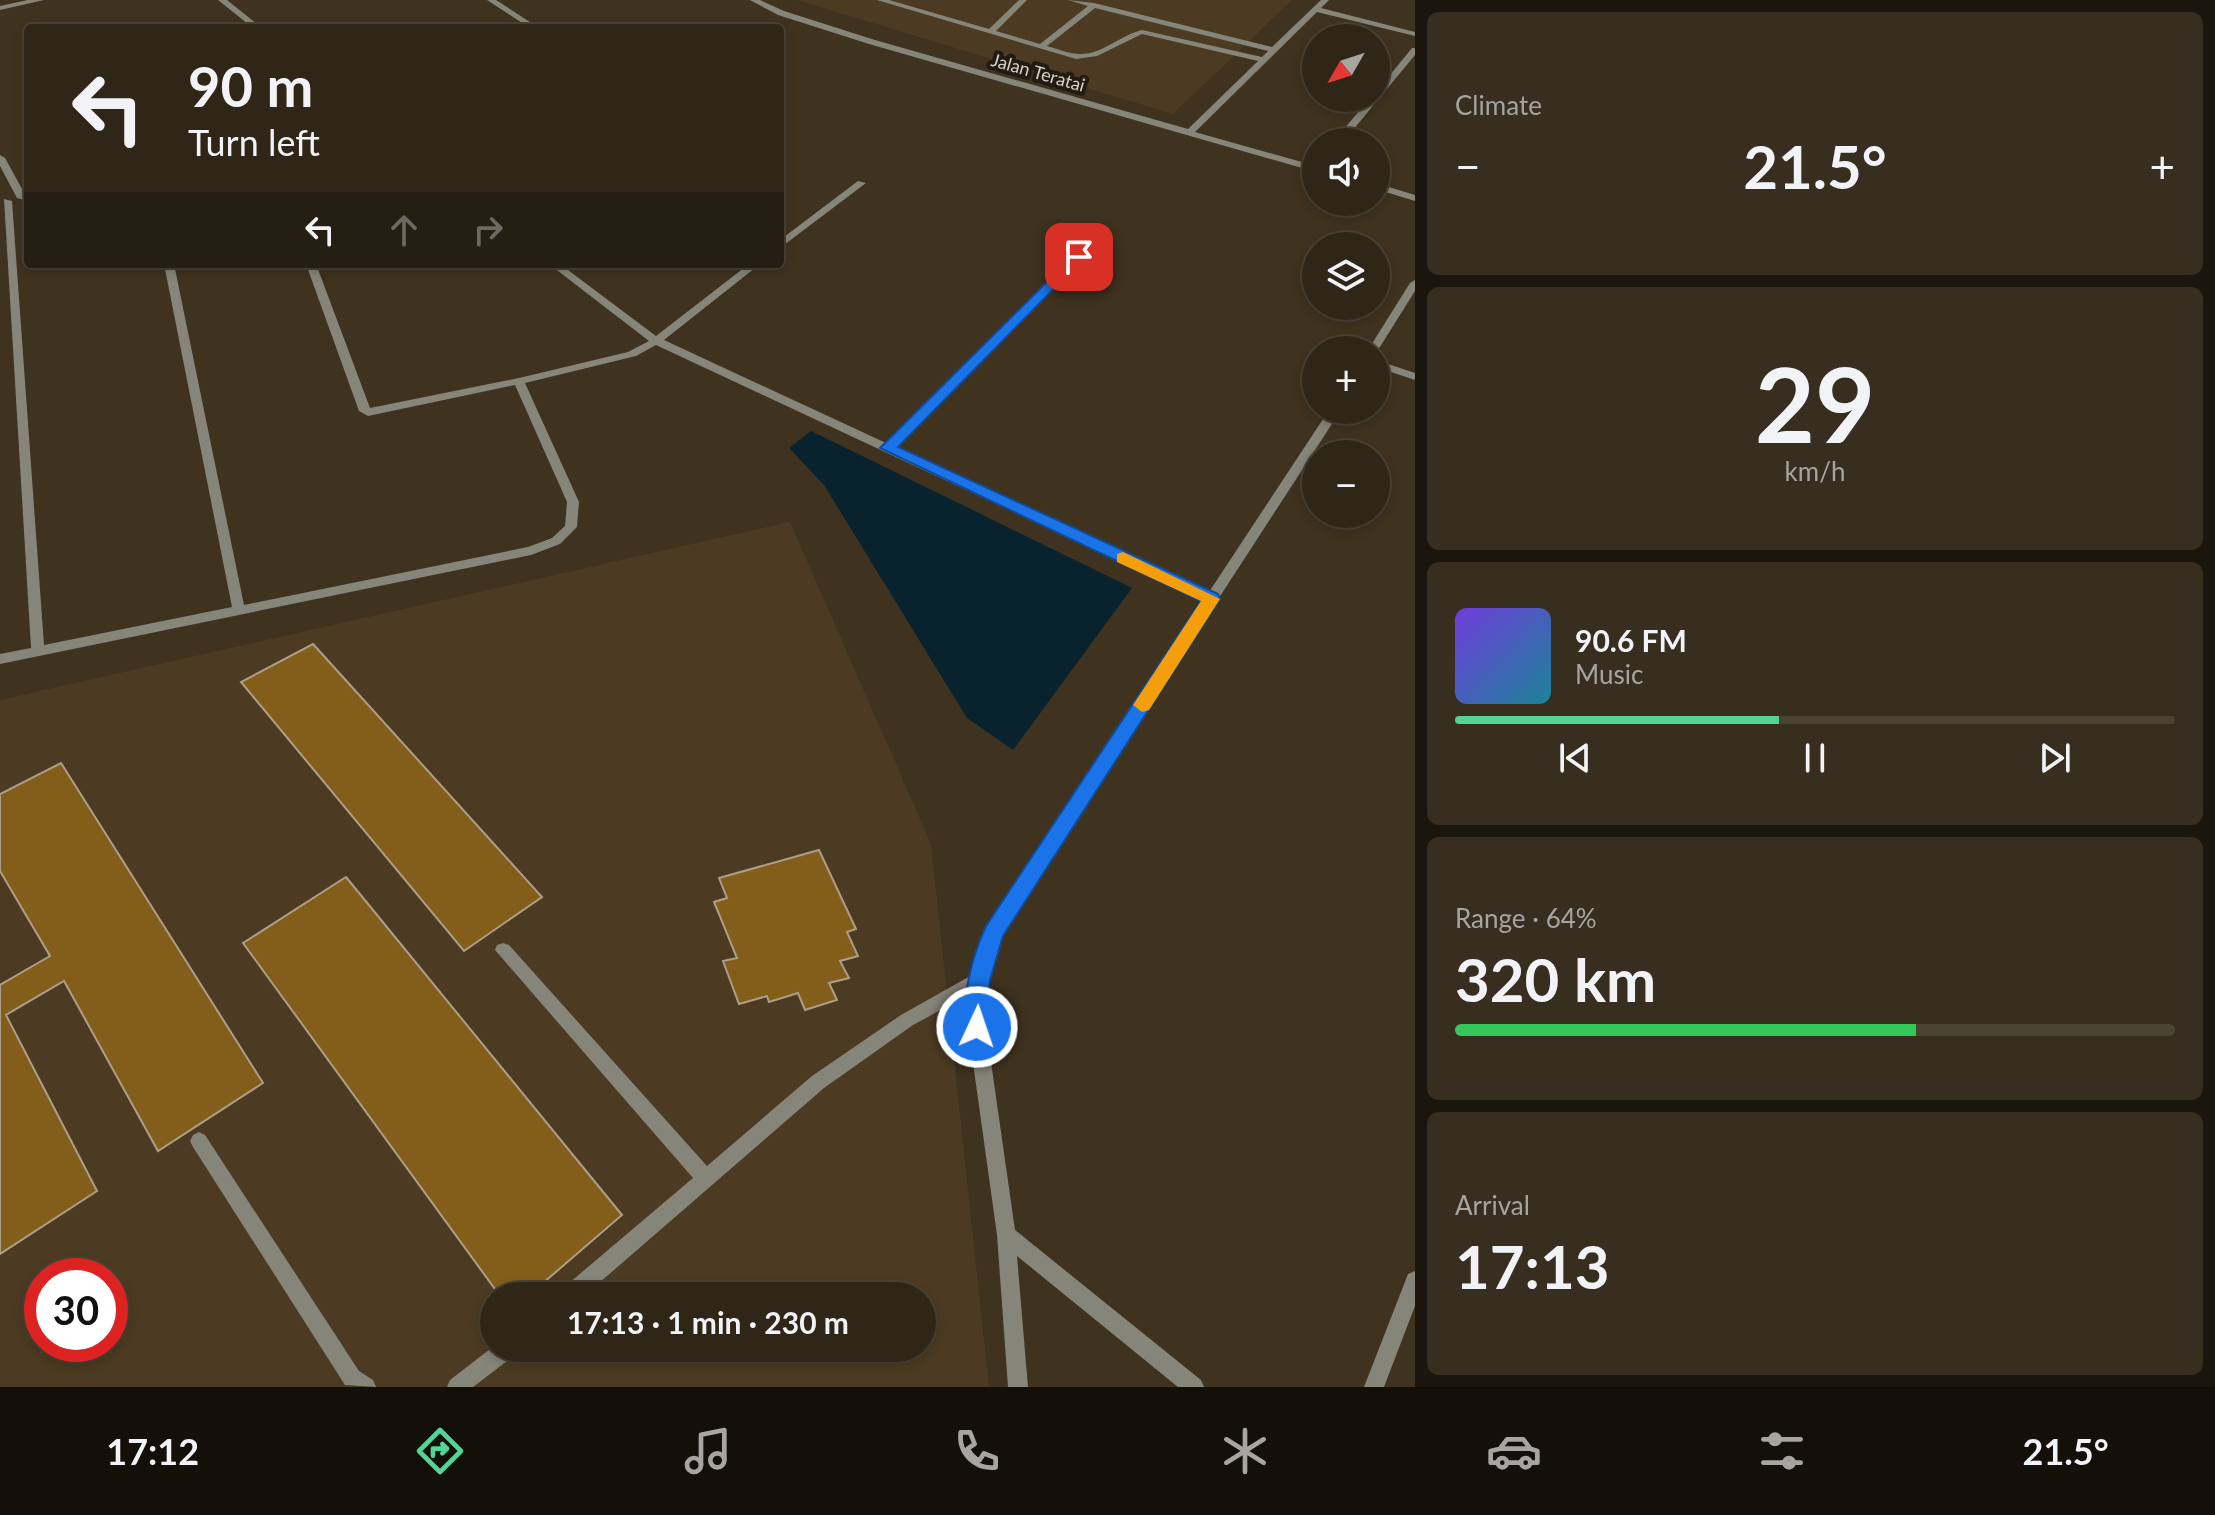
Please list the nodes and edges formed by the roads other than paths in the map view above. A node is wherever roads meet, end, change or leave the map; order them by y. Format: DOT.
graph roads {
  1 [pos="40,0"];
  2 [pos="222,0"];
  3 [pos="491,0"];
  4 [pos="754,0"];
  5 [pos="881,0"];
  6 [pos="1023,0"];
  7 [pos="1072,0"];
  8 [pos="1325,0"];
  9 [pos="1094,5"];
  10 [pos="0,8"];
  11 [pos="1315,9"];
  12 [pos="253,24"];
  13 [pos="529,24"];
  14 [pos="990,33"];
  15 [pos="1415,34"];
  16 [pos="1041,47"];
  17 [pos="1273,50"];
  18 [pos="1415,50"];
  19 [pos="1264,60"];
  20 [pos="1390,79"];
  21 [pos="1363,112"];
  22 [pos="1350,128"];
  23 [pos="1190,132"];
  24 [pos="0,158"];
  25 [pos="1302,165"];
  26 [pos="861,183"];
  27 [pos="1390,190"];
  28 [pos="24,195"];
  29 [pos="24,197"];
  30 [pos="1415,198"];
  31 [pos="4,201"];
  32 [pos="784,242"];
  33 [pos="1079,257"];
  34 [pos="170,268"];
  35 [pos="312,268"];
  36 [pos="559,268"];
  37 [pos="750,268"];
  38 [pos="1415,283"];
  39 [pos="1382,336"];
  40 [pos="656,341"];
  41 [pos="1390,368"];
  42 [pos="1415,377"];
  43 [pos="519,381"];
  44 [pos="1326,424"];
  45 [pos="888,448"];
  46 [pos="1212,599"];
  47 [pos="239,611"];
  48 [pos="38,652"];
  49 [pos="0,659"];
  50 [pos="503,950"];
  51 [pos="979,980"];
  52 [pos="199,1141"];
  53 [pos="706,1179"];
  54 [pos="1006,1235"];
  55 [pos="1415,1281"];
  56 [pos="585,1282"];
  57 [pos="490,1362"];
  58 [pos="366,1387"];
  59 [pos="457,1387"];
  60 [pos="1018,1387"];
  61 [pos="1194,1387"];
  62 [pos="1374,1387"];
  1 -- 10 [label="street"];
  2 -- 12 [label="street"];
  3 -- 13 [label="street"];
  4 -- 23 [label="street, Jalan Teratai"];
  5 -- 14 [label="street"];
  6 -- 14 [label="street"];
  7 -- 9 [label="street"];
  8 -- 11 [label="street"];
  9 -- 16 [label="street"];
  9 -- 17 [label="street"];
  11 -- 15 [label="street"];
  11 -- 17 [label="street"];
  14 -- 16 [label="street"];
  16 -- 19 [label="street"];
  17 -- 19 [label="street"];
  18 -- 20 [label="street"];
  19 -- 23 [label="street"];
  21 -- 22 [label="street"];
  23 -- 25 [label="street, Jalan Teratai"];
  24 -- 28 [label="street"];
  26 -- 32 [label="street"];
  27 -- 30 [label="street"];
  29 -- 31 [label="street"];
  31 -- 48 [label="street"];
  33 -- 45 [label="street"];
  34 -- 47 [label="street"];
  35 -- 43 [label="street"];
  36 -- 40 [label="street"];
  37 -- 40 [label="street"];
  38 -- 39 [label="street"];
  40 -- 43 [label="street"];
  40 -- 45 [label="street"];
  41 -- 42 [label="street"];
  43 -- 47 [label="street"];
  44 -- 46 [label="street"];
  45 -- 46 [label="street"];
  46 -- 51 [label="street"];
  47 -- 48 [label="street"];
  48 -- 49 [label="street"];
  50 -- 53 [label="street"];
  51 -- 53 [label="street"];
  51 -- 54 [label="street"];
  52 -- 58 [label="street"];
  53 -- 56 [label="street"];
  54 -- 60 [label="street"];
  54 -- 61 [label="street"];
  55 -- 62 [label="street"];
  57 -- 59 [label="street"];
}
